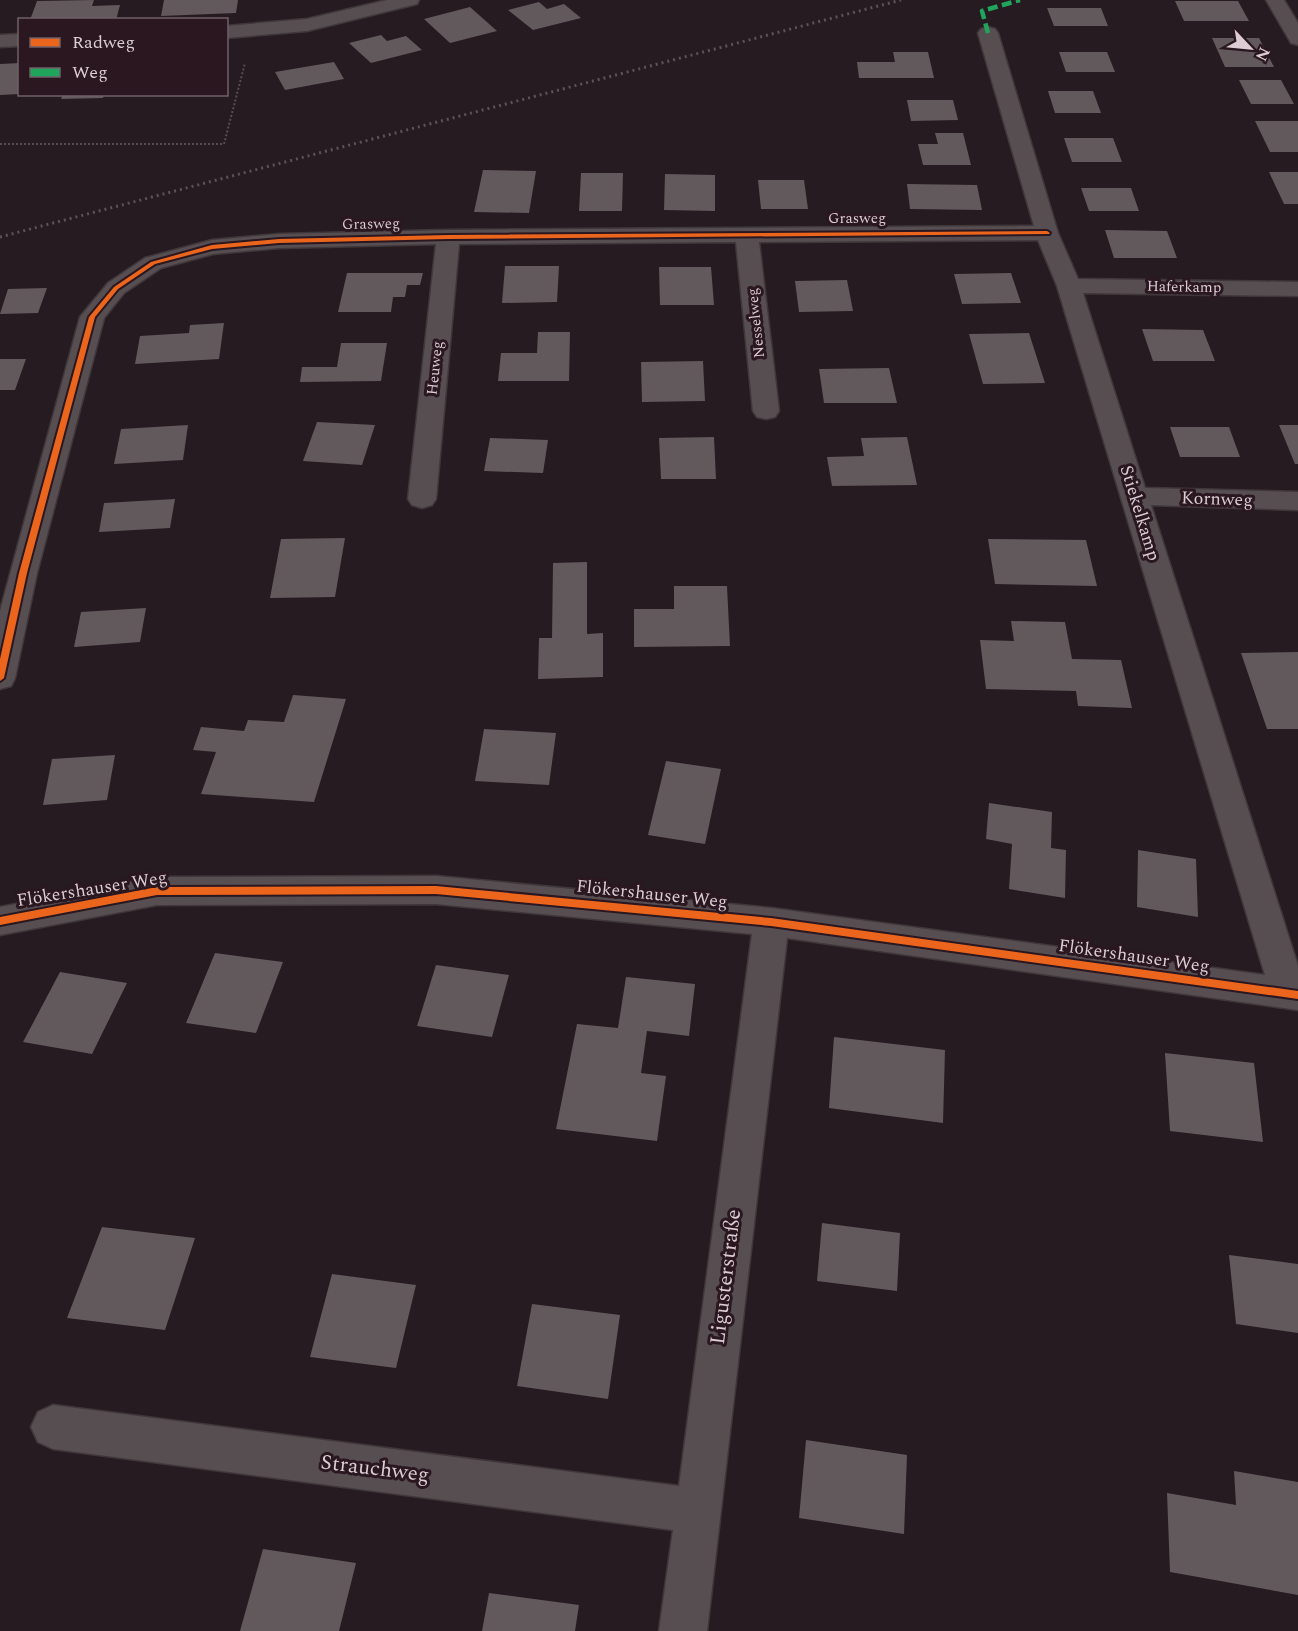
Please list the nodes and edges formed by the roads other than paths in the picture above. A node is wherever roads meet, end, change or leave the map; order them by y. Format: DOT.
graph roads {
  1 [pos="410,0"];
  2 [pos="1275,1"];
  3 [pos="1298,1"];
  4 [pos="228,32"];
  5 [pos="988,33"];
  6 [pos="1298,39"];
  7 [pos="18,40"];
  8 [pos="0,41"];
  9 [pos="1047,233"];
  10 [pos="747,234"];
  11 [pos="448,237"];
  12 [pos="1069,286"];
  13 [pos="1298,289"];
  14 [pos="766,411"];
  15 [pos="1135,496"];
  16 [pos="422,499"];
  17 [pos="1298,501"];
  18 [pos="11,574"];
  19 [pos="0,678"];
  20 [pos="0,921"];
  21 [pos="771,922"];
  22 [pos="1294,994"];
  23 [pos="53,1427"];
  24 [pos="697,1511"];
  25 [pos="683,1631"];
  1 -- 4 [label="street"];
  2 -- 3 [label="street"];
  2 -- 6 [label="street"];
  5 -- 9 [label="street, Stiekelkamp"];
  7 -- 8 [label="street"];
  9 -- 10 [label="street, Grasweg"];
  9 -- 12 [label="street, Stiekelkamp"];
  10 -- 11 [label="street, Grasweg"];
  10 -- 14 [label="street, Nesselweg"];
  11 -- 16 [label="street, Heuweg"];
  11 -- 18 [label="street, Grasweg"];
  12 -- 13 [label="street, Haferkamp"];
  12 -- 15 [label="street, Stiekelkamp"];
  15 -- 17 [label="street, Kornweg"];
  15 -- 22 [label="street, Stiekelkamp"];
  18 -- 19 [label="street, Grasweg"];
  20 -- 21 [label="street, Flökershauser Weg"];
  21 -- 22 [label="street, Flökershauser Weg"];
  21 -- 24 [label="street, Ligusterstraße"];
  23 -- 24 [label="street, Strauchweg"];
  24 -- 25 [label="street, Ligusterstraße"];
}
